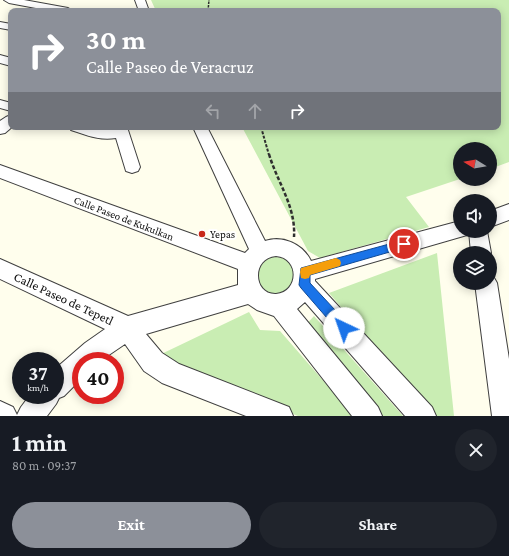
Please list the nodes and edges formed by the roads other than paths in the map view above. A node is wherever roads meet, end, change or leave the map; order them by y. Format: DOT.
graph roads {
  1 [pos="5,0"];
  2 [pos="9,0"];
  3 [pos="0,3"];
  4 [pos="52,8"];
  5 [pos="8,122"];
  6 [pos="0,129"];
  7 [pos="86,130"];
  8 [pos="118,130"];
  9 [pos="120,130"];
  10 [pos="201,130"];
  11 [pos="132,167"];
  12 [pos="0,171"];
  13 [pos="509,212"];
  14 [pos="497,216"];
  15 [pos="453,231"];
  16 [pos="255,258"];
  17 [pos="0,269"];
  18 [pos="305,278"];
  19 [pos="487,290"];
  20 [pos="253,292"];
  21 [pos="279,304"];
  22 [pos="128,328"];
  23 [pos="92,352"];
  24 [pos="72,370"];
  25 [pos="64,378"];
  26 [pos="40,404"];
  27 [pos="0,414"];
  28 [pos="4,416"];
  29 [pos="30,416"];
  30 [pos="280,416"];
  31 [pos="369,416"];
  32 [pos="423,416"];
  33 [pos="505,416"];
  1 -- 3 [label="street"];
  2 -- 4 [label="street"];
  5 -- 6 [label="street"];
  7 -- 8 [label="street"];
  9 -- 11 [label="street"];
  10 -- 16 [label="street"];
  12 -- 16 [label="street, Calle Paseo de Kukulkan"];
  13 -- 14 [label="street"];
  15 -- 18 [label="street"];
  16 -- 18 [label="street"];
  16 -- 20 [label="street"];
  17 -- 22 [label="street, Calle Paseo de Tepetl"];
  18 -- 21 [label="street"];
  18 -- 32 [label="street"];
  19 -- 33 [label="street"];
  20 -- 21 [label="street"];
  20 -- 22 [label="street"];
  21 -- 31 [label="street"];
  22 -- 23 [label="street"];
  22 -- 30 [label="street"];
  24 -- 25 [label="street"];
  26 -- 29 [label="street"];
  27 -- 28 [label="street"];
}
